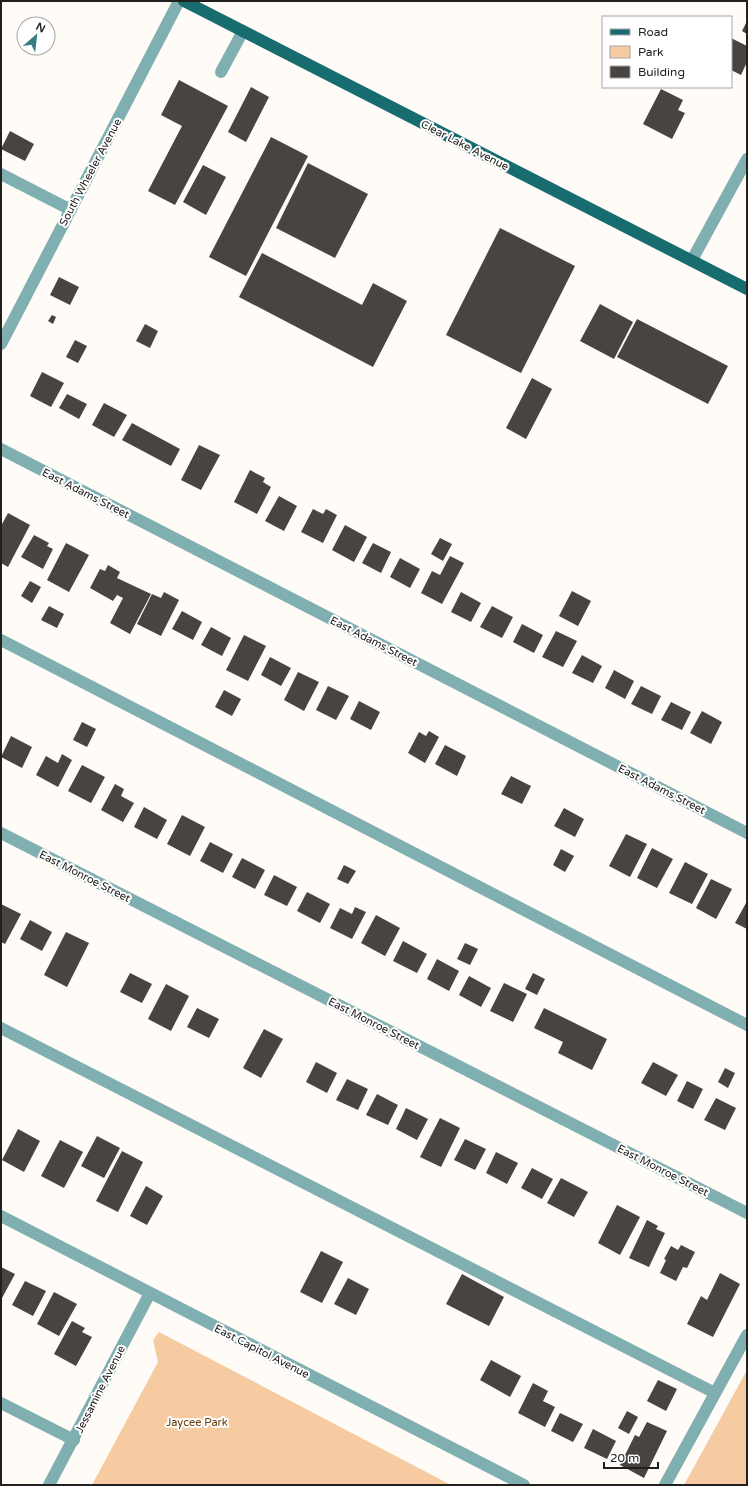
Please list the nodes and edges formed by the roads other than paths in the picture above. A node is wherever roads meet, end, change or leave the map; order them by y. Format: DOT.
graph roads {
  1 [pos="179,1"];
  2 [pos="184,1"];
  3 [pos="243,31"];
  4 [pos="221,72"];
  5 [pos="747,159"];
  6 [pos="1,174"];
  7 [pos="71,210"];
  8 [pos="692,260"];
  9 [pos="747,289"];
  10 [pos="1,344"];
  11 [pos="1,449"];
  12 [pos="1,640"];
  13 [pos="1,833"];
  14 [pos="747,833"];
  15 [pos="747,1025"];
  16 [pos="1,1028"];
  17 [pos="747,1213"];
  18 [pos="1,1216"];
  19 [pos="150,1293"];
  20 [pos="747,1335"];
  21 [pos="715,1393"];
  22 [pos="1,1403"];
  23 [pos="74,1440"];
  24 [pos="49,1485"];
  25 [pos="524,1485"];
  26 [pos="665,1485"];
  1 -- 7 [label="street, South Wheeler Avenue"];
  2 -- 3 [label="main road, Clear Lake Avenue"];
  3 -- 4 [label="street"];
  3 -- 8 [label="main road, Clear Lake Avenue"];
  5 -- 8 [label="street"];
  6 -- 7 [label="street"];
  7 -- 10 [label="street, South Wheeler Avenue"];
  8 -- 9 [label="main road, Clear Lake Avenue"];
  11 -- 14 [label="street, East Adams Street"];
  12 -- 15 [label="street"];
  13 -- 17 [label="street, East Monroe Street"];
  16 -- 21 [label="street"];
  18 -- 19 [label="street, East Capitol Avenue"];
  19 -- 23 [label="street, Jessamine Avenue"];
  19 -- 25 [label="street, East Capitol Avenue"];
  20 -- 21 [label="street"];
  21 -- 26 [label="street"];
  22 -- 23 [label="street"];
  23 -- 24 [label="street, Jessamine Avenue"];
}
